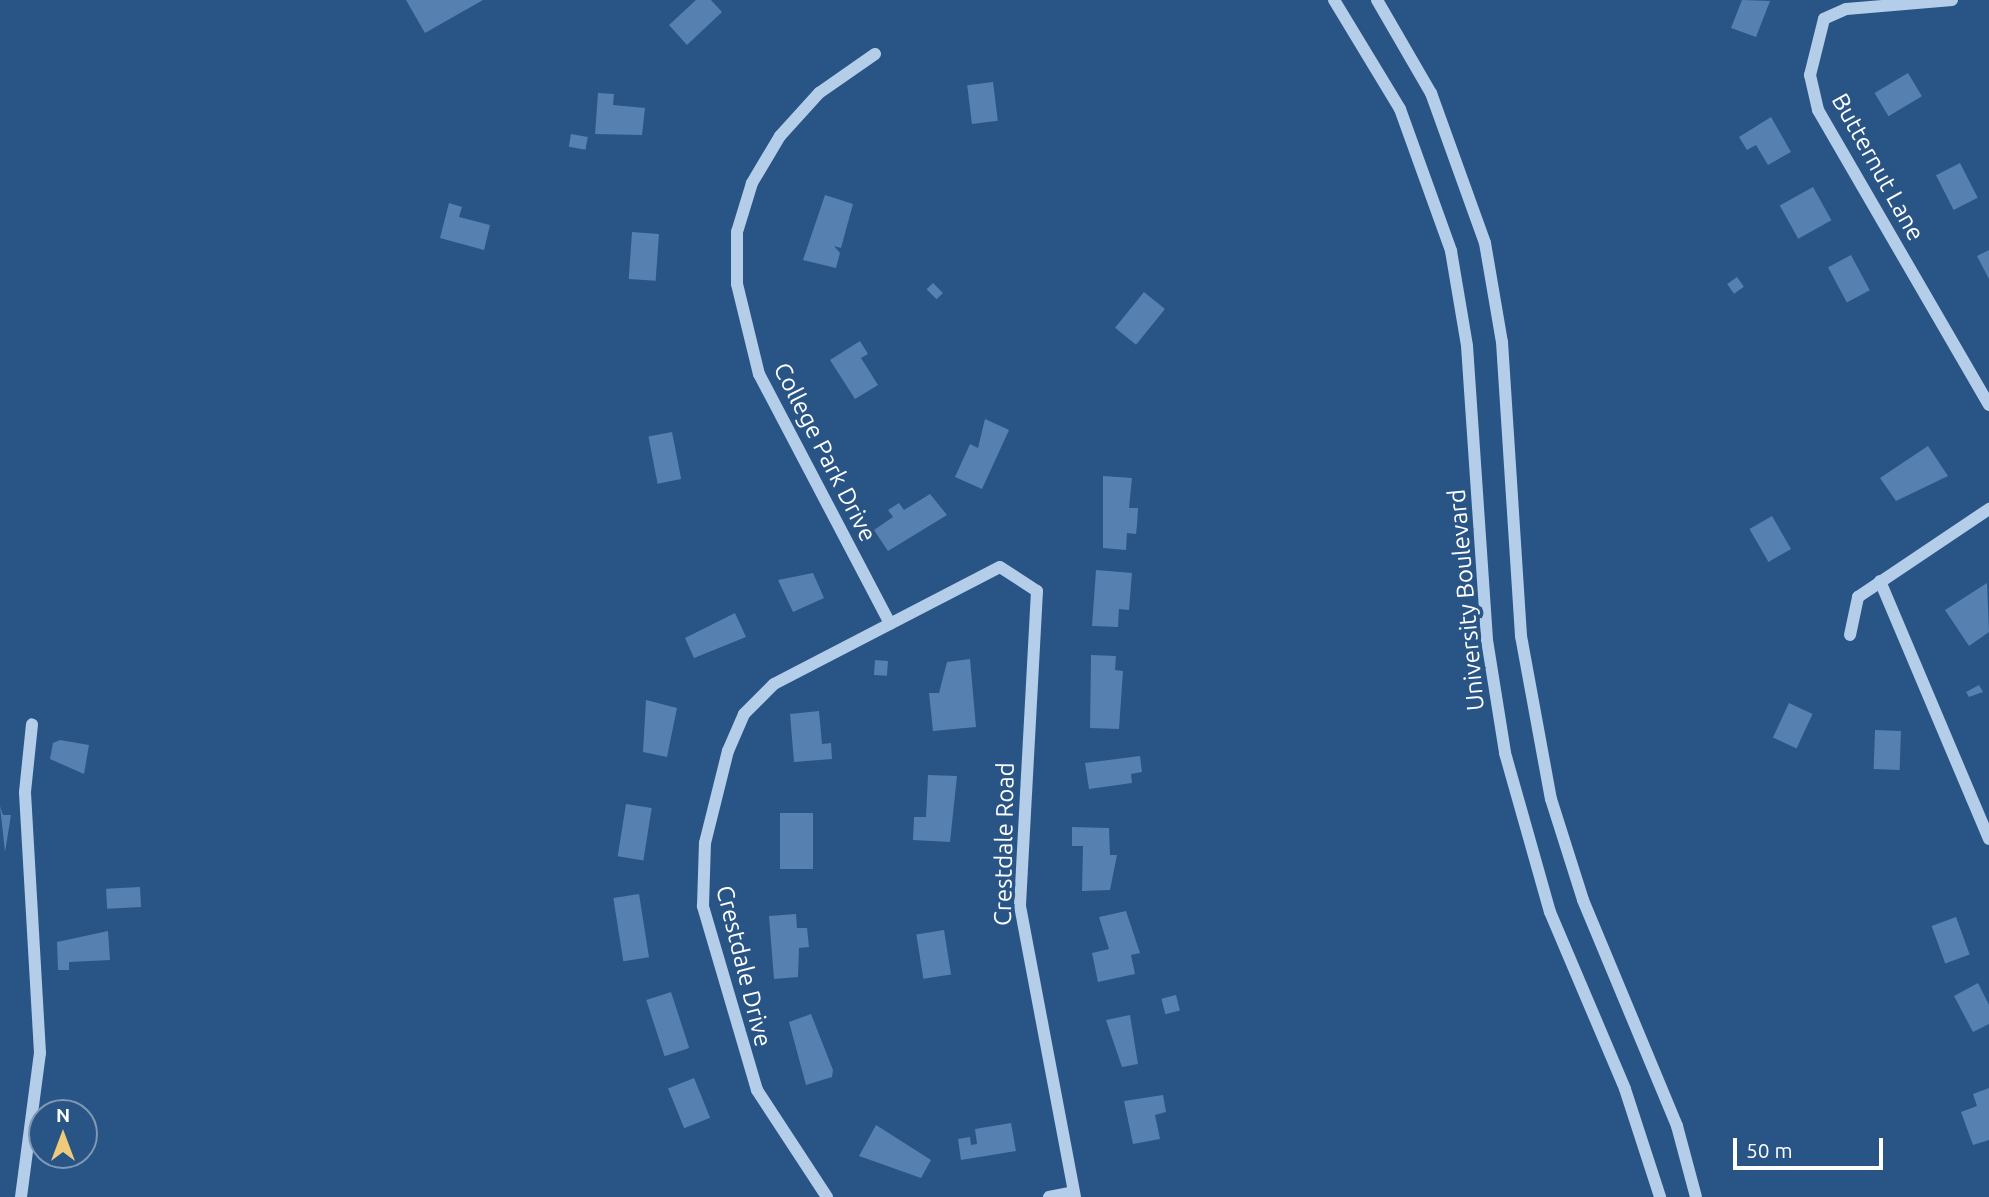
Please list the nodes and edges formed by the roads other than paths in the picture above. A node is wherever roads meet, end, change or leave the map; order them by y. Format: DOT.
graph roads {
  1 [pos="1334,0"];
  2 [pos="1377,0"];
  3 [pos="1952,0"];
  4 [pos="875,54"];
  5 [pos="1989,405"];
  6 [pos="1989,509"];
  7 [pos="1023,576"];
  8 [pos="1880,581"];
  9 [pos="890,624"];
  10 [pos="1850,635"];
  11 [pos="32,724"];
  12 [pos="1989,839"];
  13 [pos="1074,1194"];
  14 [pos="21,1197"];
  15 [pos="827,1197"];
  16 [pos="1049,1197"];
  17 [pos="1660,1197"];
  18 [pos="1696,1197"];
  1 -- 17 [label="street, University Boulevard"];
  2 -- 18 [label="street"];
  3 -- 5 [label="street, Butternut Lane"];
  4 -- 9 [label="street, College Park Drive"];
  6 -- 8 [label="street"];
  7 -- 9 [label="street, Crestdale Drive"];
  7 -- 13 [label="street, Crestdale Road"];
  8 -- 10 [label="street"];
  8 -- 12 [label="street"];
  9 -- 15 [label="street, Crestdale Drive"];
  11 -- 14 [label="street"];
  13 -- 16 [label="street"];
}
